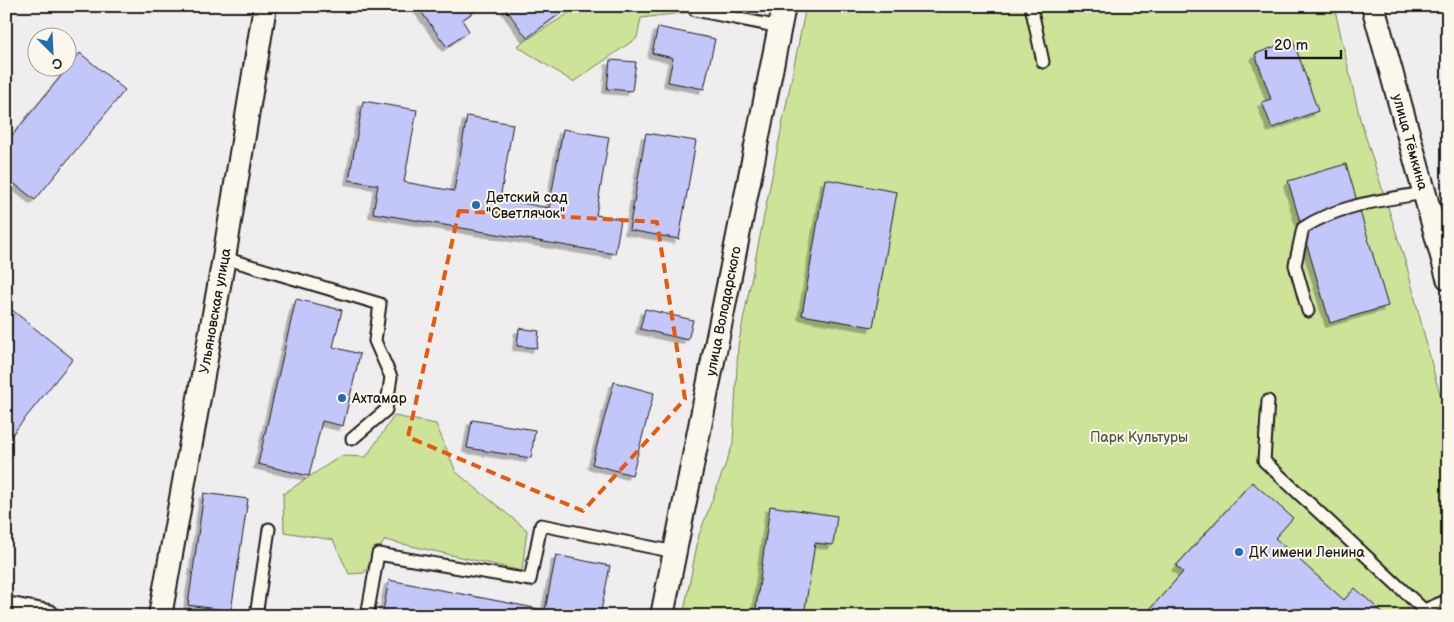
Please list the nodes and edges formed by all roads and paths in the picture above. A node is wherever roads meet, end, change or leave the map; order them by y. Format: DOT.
graph roads {
  1 [pos="265,6"];
  2 [pos="1031,6"];
  3 [pos="1373,6"];
  4 [pos="695,10"];
  5 [pos="782,17"];
  6 [pos="1043,62"];
  7 [pos="1424,193"];
  8 [pos="224,258"];
  9 [pos="1448,278"];
  10 [pos="1308,311"];
  11 [pos="1268,401"];
  12 [pos="352,439"];
  13 [pos="269,529"];
  14 [pos="675,552"];
  15 [pos="1448,600"];
  16 [pos="6,608"];
  17 [pos="1422,613"];
  18 [pos="48,616"];
  19 [pos="160,616"];
  20 [pos="256,616"];
  21 [pos="367,616"];
  22 [pos="662,616"];
  1 -- 8 [label="street, Ульяновская улица"];
  2 -- 6 [label="lane"];
  3 -- 7 [label="street, улица Тёмкина"];
  4 -- 5 [label="lane"];
  5 -- 14 [label="street, улица Володарского"];
  7 -- 9 [label="street, улица Тёмкина"];
  7 -- 10 [label="lane"];
  8 -- 12 [label="lane"];
  8 -- 19 [label="street, Ульяновская улица"];
  11 -- 17 [label="lane"];
  13 -- 20 [label="lane"];
  14 -- 21 [label="lane"];
  14 -- 22 [label="street, улица Володарского"];
  15 -- 17 [label="lane"];
  16 -- 18 [label="street"];
}
